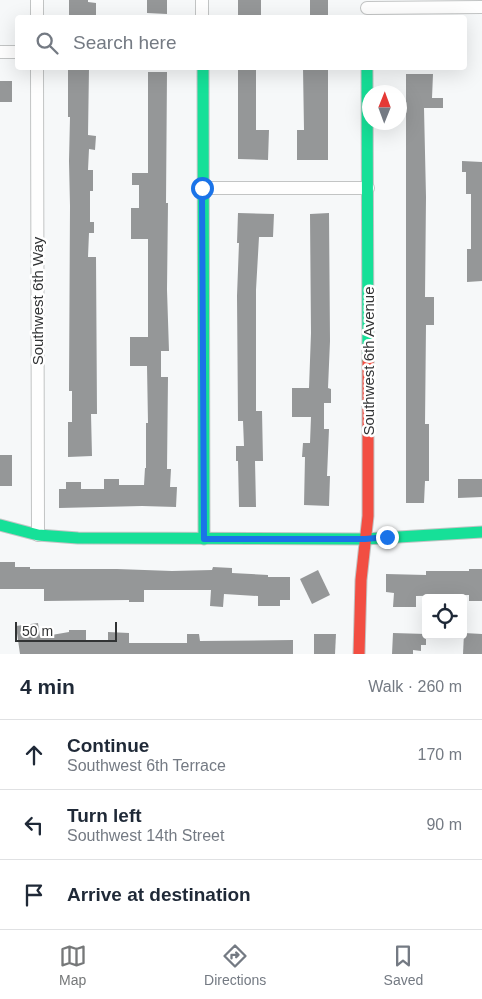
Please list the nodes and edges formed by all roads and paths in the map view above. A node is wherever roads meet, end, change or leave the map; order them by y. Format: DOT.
graph roads {
  1 [pos="37,0"];
  2 [pos="202,0"];
  3 [pos="482,7"];
  4 [pos="367,9"];
  5 [pos="37,15"];
  6 [pos="202,15"];
  7 [pos="0,52"];
  8 [pos="15,52"];
  9 [pos="37,70"];
  10 [pos="202,70"];
  11 [pos="367,70"];
  12 [pos="202,188"];
  13 [pos="368,188"];
  14 [pos="0,525"];
  15 [pos="482,532"];
  16 [pos="38,535"];
  17 [pos="204,539"];
  18 [pos="365,539"];
  19 [pos="359,654"];
  1 -- 5 [label="street"];
  2 -- 6 [label="street"];
  3 -- 4 [label="street"];
  7 -- 8 [label="street"];
  9 -- 16 [label="street, Southwest 6th Way"];
  10 -- 12 [label="street"];
  11 -- 13 [label="street, Southwest 6th Avenue"];
  12 -- 13 [label="street"];
  12 -- 17 [label="street"];
  13 -- 18 [label="street, Southwest 6th Avenue"];
  14 -- 16 [label="street"];
  15 -- 18 [label="street"];
  16 -- 17 [label="street"];
  17 -- 18 [label="street"];
  18 -- 19 [label="street, Southwest 6th Avenue"];
}
